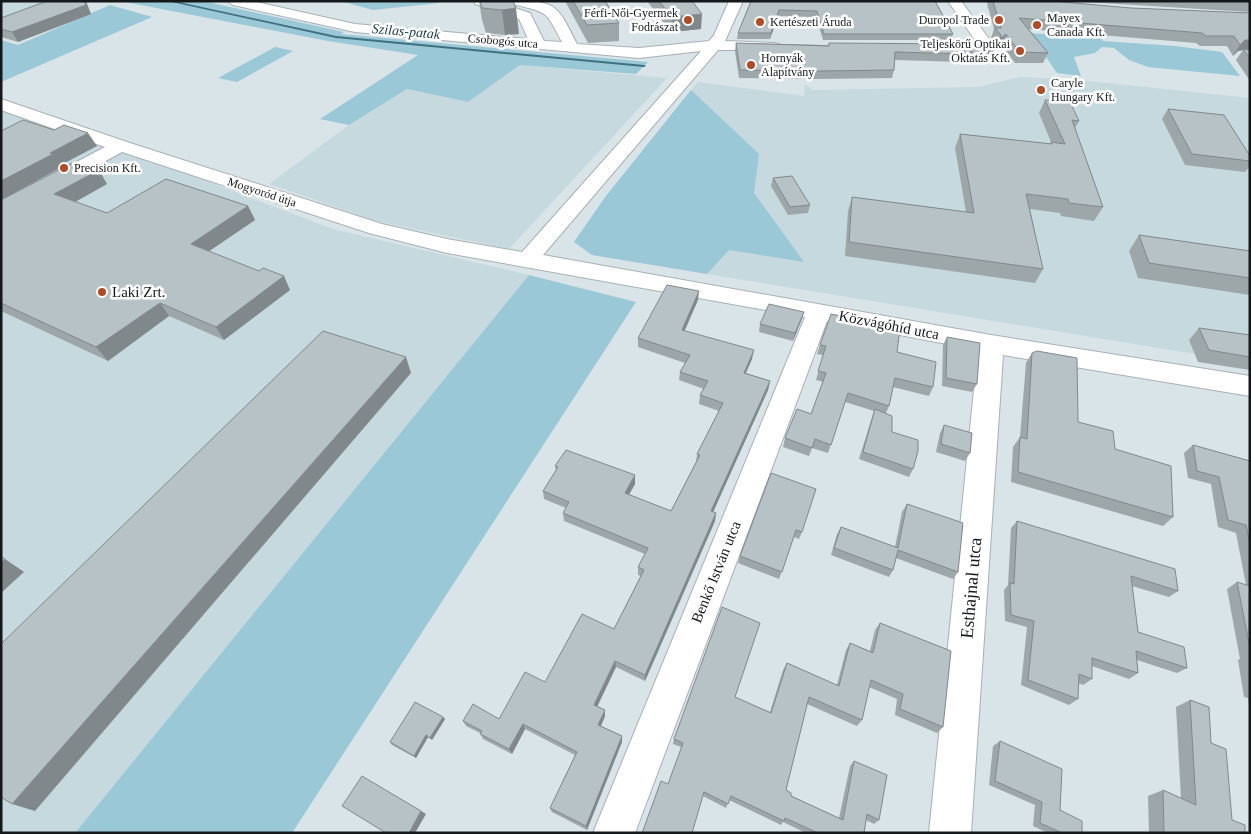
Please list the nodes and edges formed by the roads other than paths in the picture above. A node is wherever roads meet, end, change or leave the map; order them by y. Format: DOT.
graph roads {
  1 [pos="233,1"];
  2 [pos="480,1"];
  3 [pos="517,1"];
  4 [pos="736,1"];
  5 [pos="954,1"];
  6 [pos="538,44"];
  7 [pos="714,45"];
  8 [pos="784,47"];
  9 [pos="910,47"];
  10 [pos="572,48"];
  11 [pos="1,104"];
  12 [pos="120,146"];
  13 [pos="1,210"];
  14 [pos="528,259"];
  15 [pos="819,312"];
  16 [pos="991,344"];
  17 [pos="1250,386"];
  18 [pos="614,833"];
  19 [pos="950,833"];
  1 -- 6 [label="street, Csobogós utca"];
  2 -- 6 [label="street"];
  3 -- 10 [label="street"];
  4 -- 7 [label="street"];
  5 -- 9 [label="street"];
  6 -- 10 [label="street, Csobogós utca"];
  7 -- 8 [label="street, Csobogós utca"];
  7 -- 10 [label="street, Csobogós utca"];
  7 -- 14 [label="street"];
  11 -- 12 [label="street, Mogyoród útja"];
  12 -- 13 [label="street"];
  12 -- 14 [label="street, Mogyoród útja"];
  14 -- 15 [label="street, Közvágóhíd utca"];
  15 -- 16 [label="street, Közvágóhíd utca"];
  15 -- 18 [label="street, Benkő István utca"];
  16 -- 17 [label="street, Közvágóhíd utca"];
  16 -- 19 [label="street, Esthajnal utca"];
}
